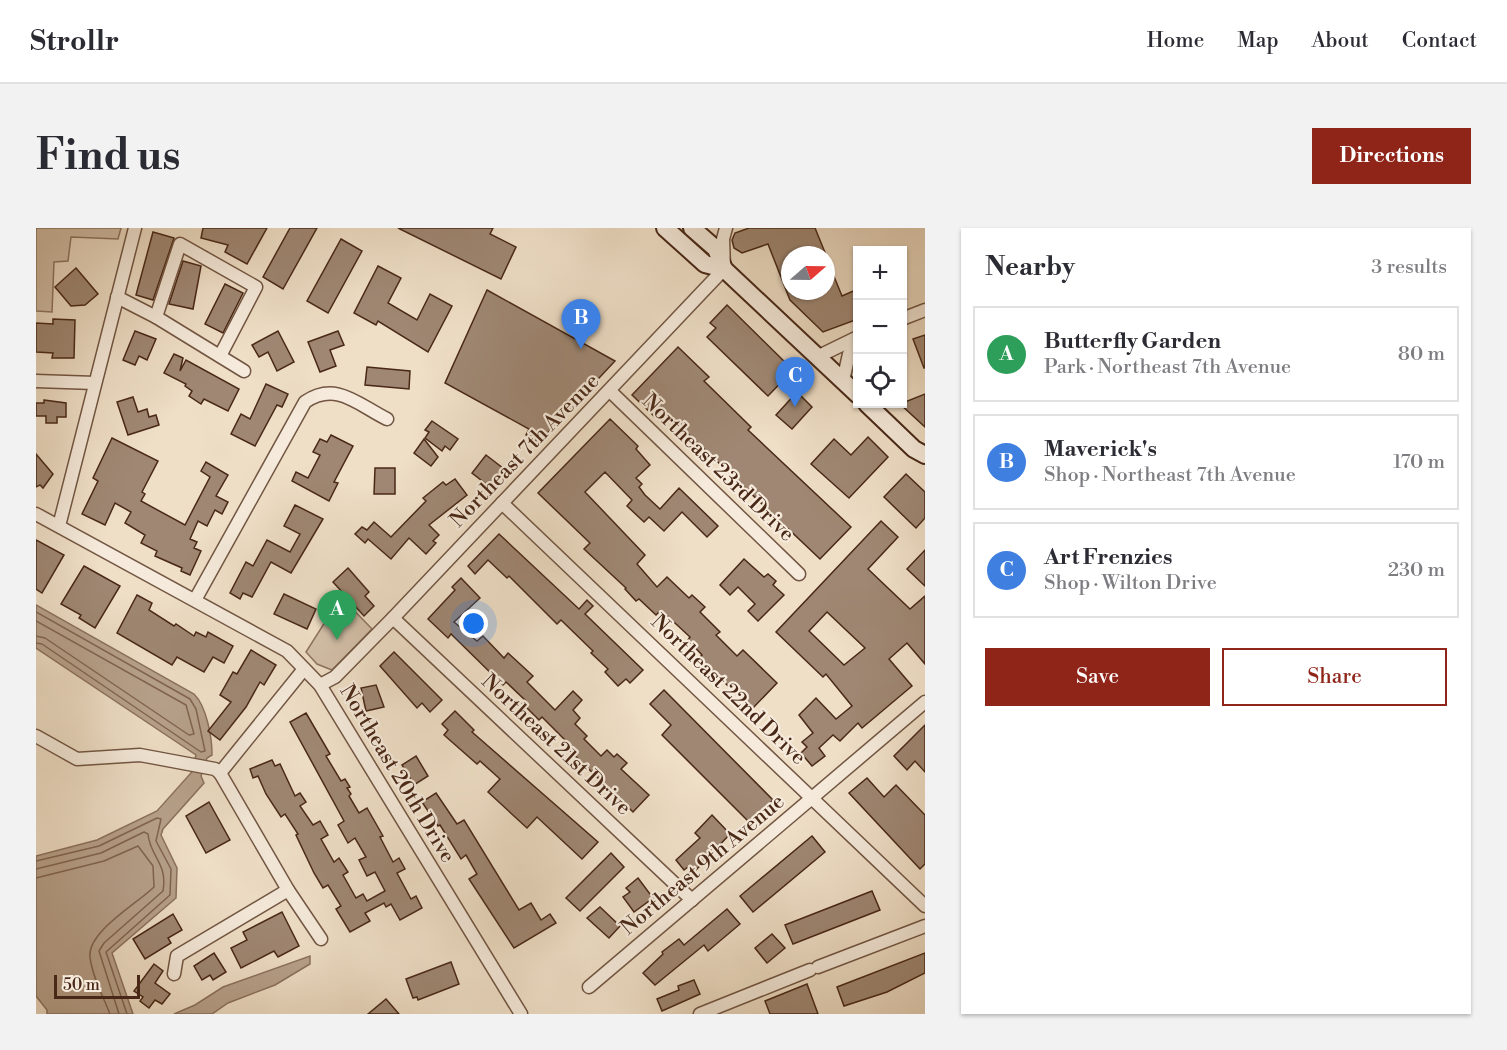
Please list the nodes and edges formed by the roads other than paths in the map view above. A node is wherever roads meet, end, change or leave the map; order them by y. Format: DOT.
graph roads {
  1 [pos="135,228"];
  2 [pos="665,228"];
  3 [pos="692,228"];
  4 [pos="726,228"];
  5 [pos="724,269"];
  6 [pos="117,297"];
  7 [pos="925,310"];
  8 [pos="907,317"];
  9 [pos="156,318"];
  10 [pos="853,339"];
  11 [pos="853,349"];
  12 [pos="220,356"];
  13 [pos="817,357"];
  14 [pos="244,371"];
  15 [pos="36,381"];
  16 [pos="843,381"];
  17 [pos="95,382"];
  18 [pos="853,390"];
  19 [pos="609,391"];
  20 [pos="871,408"];
  21 [pos="387,419"];
  22 [pos="920,452"];
  23 [pos="925,468"];
  24 [pos="502,503"];
  25 [pos="36,514"];
  26 [pos="59,526"];
  27 [pos="799,574"];
  28 [pos="195,600"];
  29 [pos="393,618"];
  30 [pos="304,669"];
  31 [pos="320,685"];
  32 [pos="925,702"];
  33 [pos="36,736"];
  34 [pos="220,773"];
  35 [pos="812,797"];
  36 [pos="288,890"];
  37 [pos="692,900"];
  38 [pos="925,906"];
  39 [pos="925,926"];
  40 [pos="321,939"];
  41 [pos="174,974"];
  42 [pos="589,987"];
  43 [pos="521,1014"];
  44 [pos="700,1014"];
  1 -- 6 [label="street"];
  2 -- 5 [label="main road"];
  3 -- 5 [label="main road"];
  4 -- 5 [label="street"];
  5 -- 13 [label="main road"];
  5 -- 19 [label="street, Northeast 7th Avenue"];
  6 -- 9 [label="street"];
  6 -- 17 [label="street"];
  7 -- 8 [label="street"];
  9 -- 12 [label="street"];
  9 -- 12 [label="street"];
  10 -- 13 [label="street"];
  11 -- 16 [label="street"];
  12 -- 14 [label="street"];
  13 -- 16 [label="main road"];
  15 -- 17 [label="street"];
  16 -- 18 [label="main road"];
  17 -- 26 [label="street"];
  19 -- 24 [label="street, Northeast 7th Avenue"];
  19 -- 27 [label="street, Northeast 23rd Drive"];
  20 -- 22 [label="main road"];
  21 -- 28 [label="street"];
  22 -- 23 [label="main road"];
  24 -- 29 [label="street, Northeast 7th Avenue"];
  24 -- 35 [label="street, Northeast 22nd Drive"];
  25 -- 26 [label="street, Northeast 20th Drive"];
  26 -- 28 [label="street, Northeast 20th Drive"];
  28 -- 30 [label="street, Northeast 20th Drive"];
  29 -- 31 [label="street, Northeast 7th Avenue"];
  29 -- 37 [label="street, Northeast 21st Drive"];
  30 -- 31 [label="street, Northeast 20th Drive"];
  30 -- 34 [label="street"];
  31 -- 43 [label="street, Northeast 20th Drive"];
  32 -- 35 [label="street, Northeast 9th Avenue"];
  33 -- 34 [label="street"];
  34 -- 36 [label="street"];
  35 -- 37 [label="street, Northeast 9th Avenue"];
  35 -- 38 [label="street, Northeast 22nd Drive"];
  36 -- 40 [label="street"];
  36 -- 41 [label="street"];
  37 -- 42 [label="street, Northeast 9th Avenue"];
  39 -- 44 [label="street"];
}
